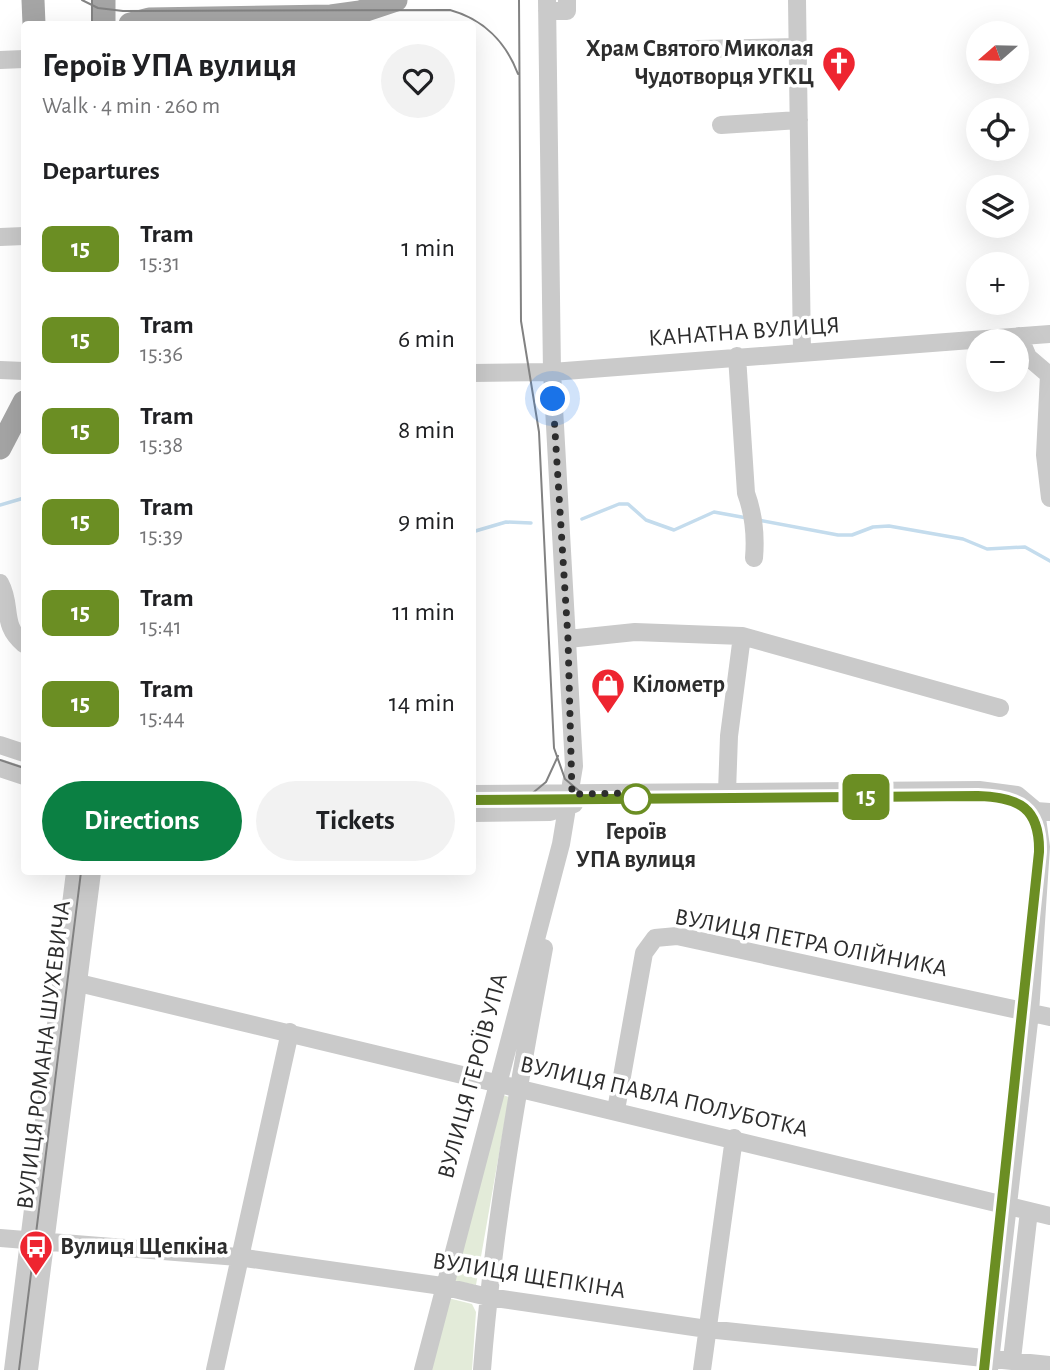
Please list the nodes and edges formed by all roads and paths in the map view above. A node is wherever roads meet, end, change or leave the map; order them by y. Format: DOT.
graph roads {
  1 [pos="33,0"];
  2 [pos="104,0"];
  3 [pos="396,0"];
  4 [pos="567,0"];
  5 [pos="797,0"];
  6 [pos="547,6"];
  7 [pos="34,21"];
  8 [pos="104,21"];
  9 [pos="141,21"];
  10 [pos="797,47"];
  11 [pos="698,49"];
  12 [pos="0,60"];
  13 [pos="21,60"];
  14 [pos="799,120"];
  15 [pos="721,125"];
  16 [pos="21,236"];
  17 [pos="0,237"];
  18 [pos="1050,334"];
  19 [pos="1029,335"];
  20 [pos="966,340"];
  21 [pos="802,353"];
  22 [pos="737,356"];
  23 [pos="1029,358"];
  24 [pos="0,370"];
  25 [pos="21,371"];
  26 [pos="552,372"];
  27 [pos="476,373"];
  28 [pos="21,408"];
  29 [pos="0,448"];
  30 [pos="1049,492"];
  31 [pos="754,558"];
  32 [pos="0,583"];
  33 [pos="741,636"];
  34 [pos="568,639"];
  35 [pos="21,641"];
  36 [pos="1000,708"];
  37 [pos="0,745"];
  38 [pos="21,752"];
  39 [pos="0,768"];
  40 [pos="21,775"];
  41 [pos="727,793"];
  42 [pos="476,794"];
  43 [pos="573,796"];
  44 [pos="1043,811"];
  45 [pos="476,813"];
  46 [pos="75,875"];
  47 [pos="91,875"];
  48 [pos="69,980"];
  49 [pos="1030,1013"];
  50 [pos="1050,1017"];
  51 [pos="290,1032"];
  52 [pos="496,1083"];
  53 [pos="518,1088"];
  54 [pos="616,1111"];
  55 [pos="734,1138"];
  56 [pos="1007,1206"];
  57 [pos="1029,1211"];
  58 [pos="1050,1216"];
  59 [pos="0,1238"];
  60 [pos="36,1242"];
  61 [pos="238,1257"];
  62 [pos="442,1286"];
  63 [pos="488,1297"];
  64 [pos="708,1329"];
  65 [pos="1012,1359"];
  66 [pos="990,1363"];
  67 [pos="1050,1365"];
  68 [pos="13,1370"];
  69 [pos="29,1370"];
  70 [pos="215,1370"];
  71 [pos="422,1370"];
  72 [pos="482,1370"];
  73 [pos="702,1370"];
  1 -- 7 [label="main road"];
  2 -- 8 [label="main road"];
  3 -- 9 [label="main road"];
  4 -- 6 [label="street"];
  5 -- 10 [label="street"];
  6 -- 26 [label="street"];
  10 -- 11 [label="street"];
  10 -- 14 [label="street"];
  12 -- 13 [label="street"];
  14 -- 15 [label="street"];
  14 -- 21 [label="street"];
  16 -- 17 [label="street"];
  18 -- 19 [label="street, КАНАТНА ВУЛИЦЯ"];
  20 -- 21 [label="street, КАНАТНА ВУЛИЦЯ"];
  21 -- 22 [label="street, КАНАТНА ВУЛИЦЯ"];
  22 -- 26 [label="street, КАНАТНА ВУЛИЦЯ"];
  22 -- 31 [label="street"];
  23 -- 30 [label="street"];
  24 -- 25 [label="street"];
  26 -- 27 [label="street, КАНАТНА ВУЛИЦЯ"];
  26 -- 34 [label="street"];
  28 -- 29 [label="main road"];
  32 -- 35 [label="street"];
  33 -- 34 [label="street"];
  33 -- 36 [label="street"];
  33 -- 41 [label="street"];
  34 -- 43 [label="street"];
  37 -- 38 [label="street"];
  39 -- 40 [label="street"];
  41 -- 43 [label="street"];
  41 -- 44 [label="street"];
  42 -- 43 [label="street"];
  43 -- 45 [label="street"];
  43 -- 52 [label="street, ВУЛИЦЯ ГЕРОЇВ УПА"];
  43 -- 53 [label="street, ВУЛИЦЯ ГЕРОЇВ УПА"];
  44 -- 49 [label="street"];
  46 -- 48 [label="street, ВУЛИЦЯ РОМАНА ШУХЕВИЧА"];
  47 -- 48 [label="street, ВУЛИЦЯ РОМАНА ШУХЕВИЧА"];
  48 -- 51 [label="street, ВУЛИЦЯ ПАВЛА ПОЛУБОТКА"];
  48 -- 60 [label="street, ВУЛИЦЯ РОМАНА ШУХЕВИЧА"];
  49 -- 50 [label="street, ВУЛИЦЯ ПЕТРА ОЛІЙНИКА"];
  49 -- 54 [label="street, ВУЛИЦЯ ПЕТРА ОЛІЙНИКА"];
  49 -- 56 [label="street"];
  51 -- 52 [label="street, ВУЛИЦЯ ПАВЛА ПОЛУБОТКА"];
  51 -- 61 [label="street"];
  52 -- 53 [label="street, ВУЛИЦЯ ПАВЛА ПОЛУБОТКА"];
  52 -- 62 [label="street, ВУЛИЦЯ ГЕРОЇВ УПА"];
  53 -- 54 [label="street, ВУЛИЦЯ ПАВЛА ПОЛУБОТКА"];
  53 -- 63 [label="street, ВУЛИЦЯ ГЕРОЇВ УПА"];
  54 -- 55 [label="street, ВУЛИЦЯ ПАВЛА ПОЛУБОТКА"];
  55 -- 56 [label="street, ВУЛИЦЯ ПАВЛА ПОЛУБОТКА"];
  55 -- 64 [label="street"];
  56 -- 57 [label="street, ВУЛИЦЯ ПАВЛА ПОЛУБОТКА"];
  56 -- 66 [label="street"];
  57 -- 58 [label="street, ВУЛИЦЯ ПАВЛА ПОЛУБОТКА"];
  57 -- 65 [label="street"];
  59 -- 60 [label="street, ВУЛИЦЯ ЩЕПКІНА"];
  60 -- 61 [label="street, ВУЛИЦЯ ЩЕПКІНА"];
  60 -- 68 [label="street, ВУЛИЦЯ РОМАНА ШУХЕВИЧА"];
  60 -- 69 [label="street, ВУЛИЦЯ РОМАНА ШУХЕВИЧА"];
  61 -- 62 [label="street, ВУЛИЦЯ ЩЕПКІНА"];
  61 -- 70 [label="street"];
  62 -- 63 [label="street, ВУЛИЦЯ ЩЕПКІНА"];
  62 -- 71 [label="street, ВУЛИЦЯ ГЕРОЇВ УПА"];
  63 -- 64 [label="street, ВУЛИЦЯ ЩЕПКІНА"];
  63 -- 72 [label="street, ВУЛИЦЯ ГЕРОЇВ УПА"];
  64 -- 66 [label="street, ВУЛИЦЯ ЩЕПКІНА"];
  64 -- 73 [label="street"];
  65 -- 66 [label="street, ВУЛИЦЯ ЩЕПКІНА"];
  65 -- 67 [label="street, ВУЛИЦЯ ЩЕПКІНА"];
}
